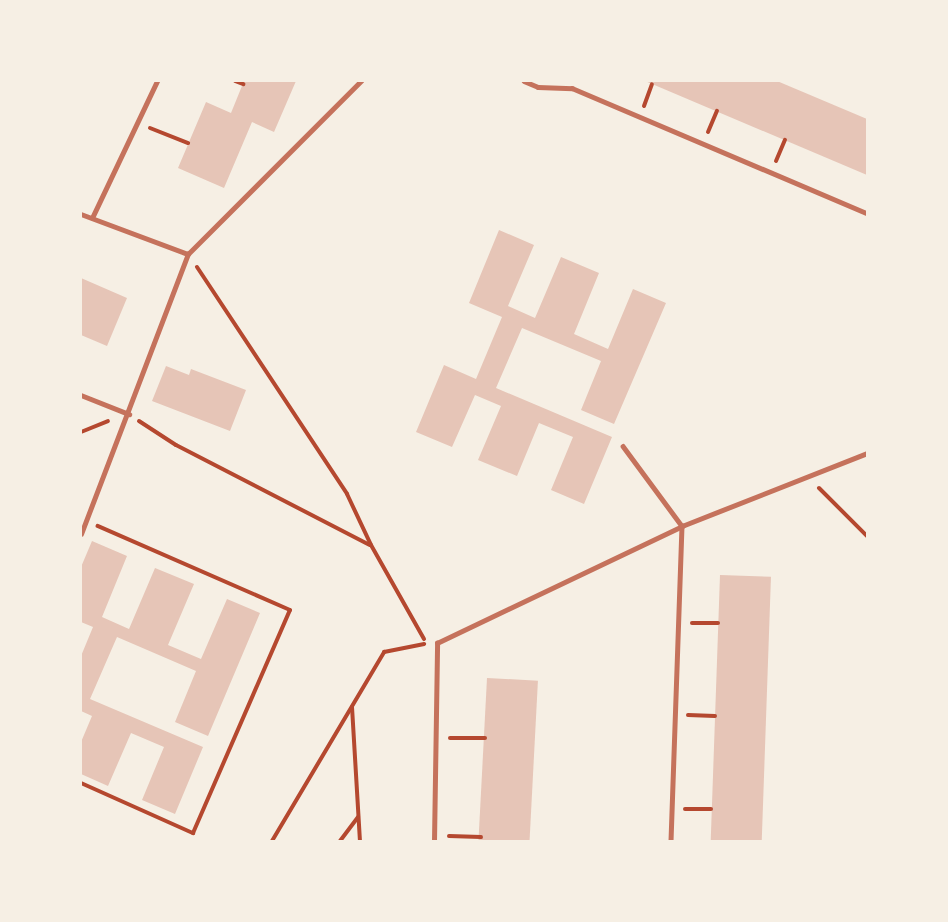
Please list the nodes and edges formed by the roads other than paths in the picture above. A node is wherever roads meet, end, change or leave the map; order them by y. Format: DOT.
graph roads {
  1 [pos="157,81"];
  2 [pos="361,81"];
  3 [pos="524,81"];
  4 [pos="867,213"];
  5 [pos="81,214"];
  6 [pos="92,218"];
  7 [pos="188,254"];
  8 [pos="81,395"];
  9 [pos="129,414"];
  10 [pos="623,446"];
  11 [pos="867,453"];
  12 [pos="682,526"];
  13 [pos="81,534"];
  14 [pos="434,838"];
  15 [pos="671,841"];
  1 -- 6 [label="lane"];
  2 -- 7 [label="lane"];
  3 -- 4 [label="lane"];
  5 -- 6 [label="lane"];
  6 -- 7 [label="lane"];
  7 -- 9 [label="lane"];
  8 -- 9 [label="lane"];
  9 -- 13 [label="lane"];
  10 -- 12 [label="lane"];
  11 -- 12 [label="lane"];
  12 -- 14 [label="lane"];
  12 -- 15 [label="lane"];
}
